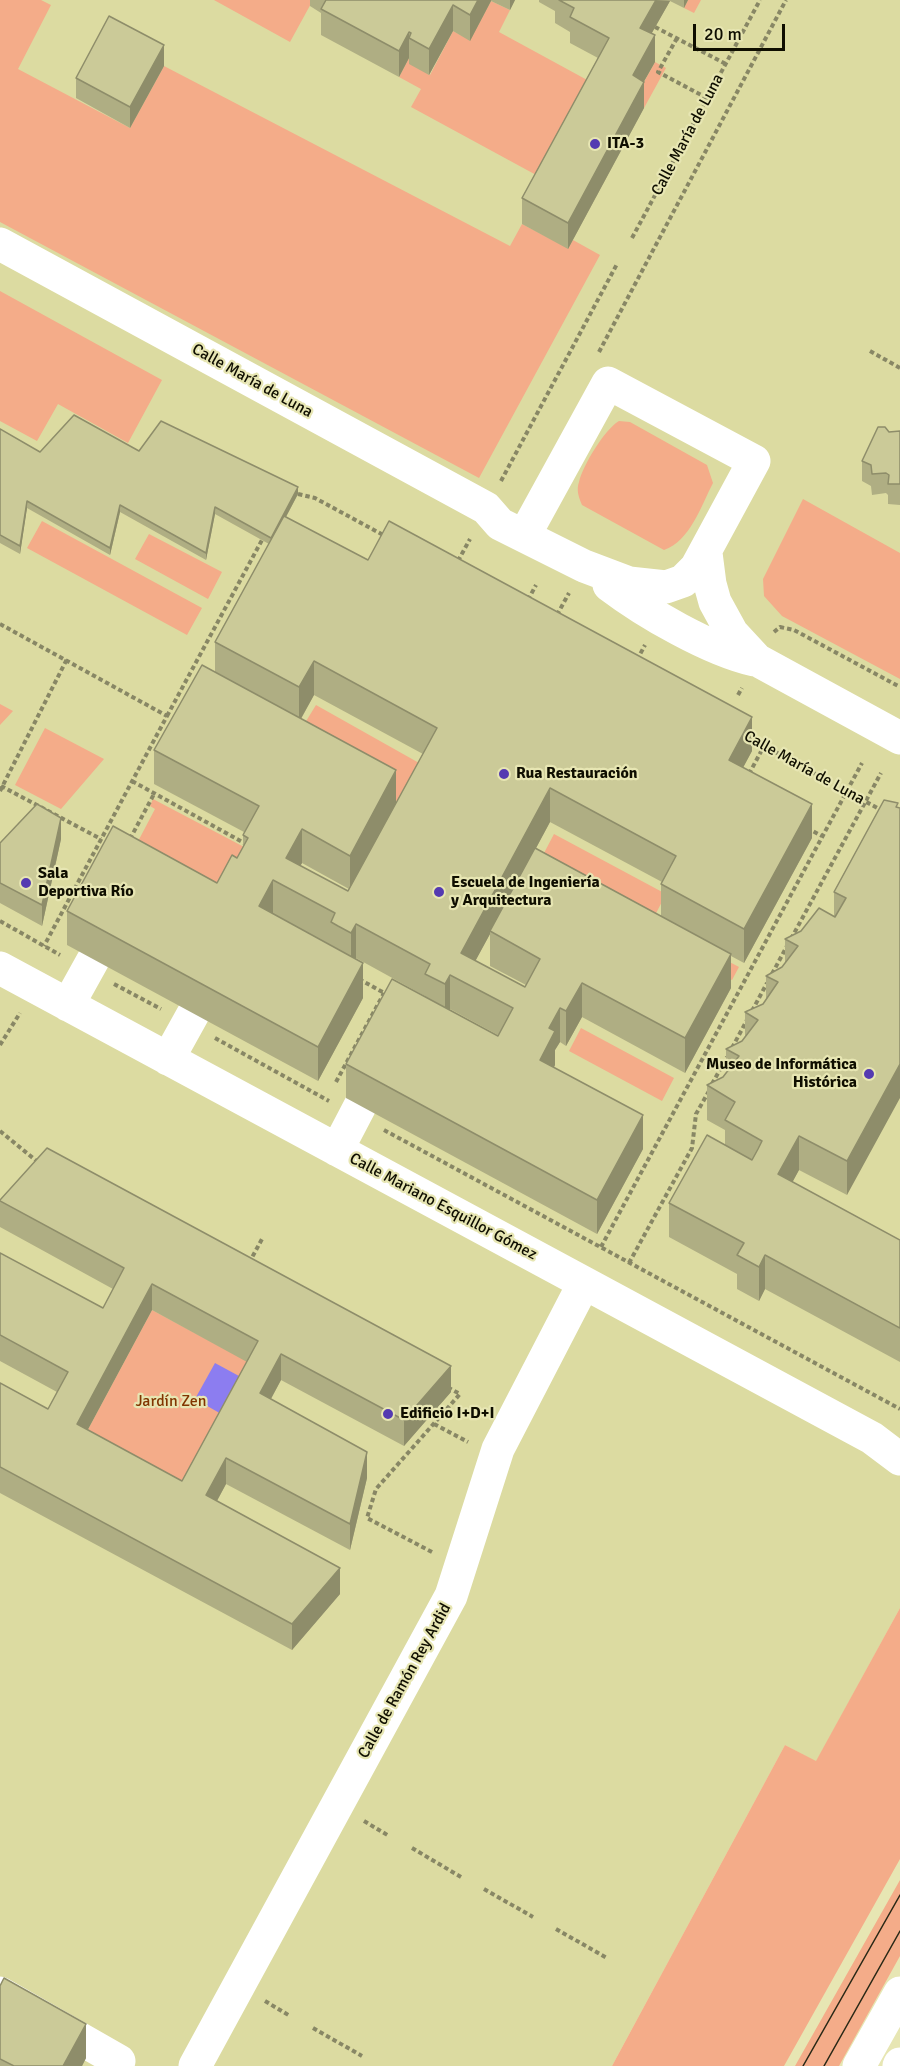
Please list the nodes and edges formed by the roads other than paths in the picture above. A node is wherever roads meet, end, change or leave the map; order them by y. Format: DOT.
graph roads {
  1 [pos="0,244"];
  2 [pos="0,268"];
  3 [pos="498,532"];
  4 [pos="706,553"];
  5 [pos="577,578"];
  6 [pos="757,660"];
  7 [pos="900,738"];
  8 [pos="93,960"];
  9 [pos="5,973"];
  10 [pos="68,1005"];
  11 [pos="193,1014"];
  12 [pos="168,1059"];
  13 [pos="360,1106"];
  14 [pos="337,1150"];
  15 [pos="584,1283"];
  16 [pos="886,1443"];
  17 [pos="900,1459"];
  18 [pos="0,1993"];
  19 [pos="900,1993"];
  20 [pos="116,2066"];
  21 [pos="195,2066"];
  22 [pos="859,2066"];
  1 -- 3 [label="street, Calle María de Luna"];
  2 -- 3 [label="street, Calle María de Luna"];
  3 -- 4 [label="street, Calle María de Luna"];
  3 -- 5 [label="street, Calle María de Luna"];
  4 -- 5 [label="street, Calle María de Luna"];
  4 -- 6 [label="street, Calle María de Luna"];
  5 -- 6 [label="street, Calle María de Luna"];
  6 -- 7 [label="street, Calle María de Luna"];
  8 -- 10 [label="street"];
  9 -- 10 [label="street, Calle Mariano Esquillor Gómez"];
  10 -- 12 [label="street, Calle Mariano Esquillor Gómez"];
  11 -- 12 [label="street"];
  12 -- 14 [label="street, Calle Mariano Esquillor Gómez"];
  13 -- 14 [label="street"];
  14 -- 15 [label="street, Calle Mariano Esquillor Gómez"];
  15 -- 16 [label="street, Calle Mariano Esquillor Gómez"];
  15 -- 21 [label="street, Calle de Ramón Rey Ardid"];
  16 -- 17 [label="street, Calle Mariano Esquillor Gómez"];
  18 -- 20 [label="street"];
  19 -- 22 [label="street"];
}
